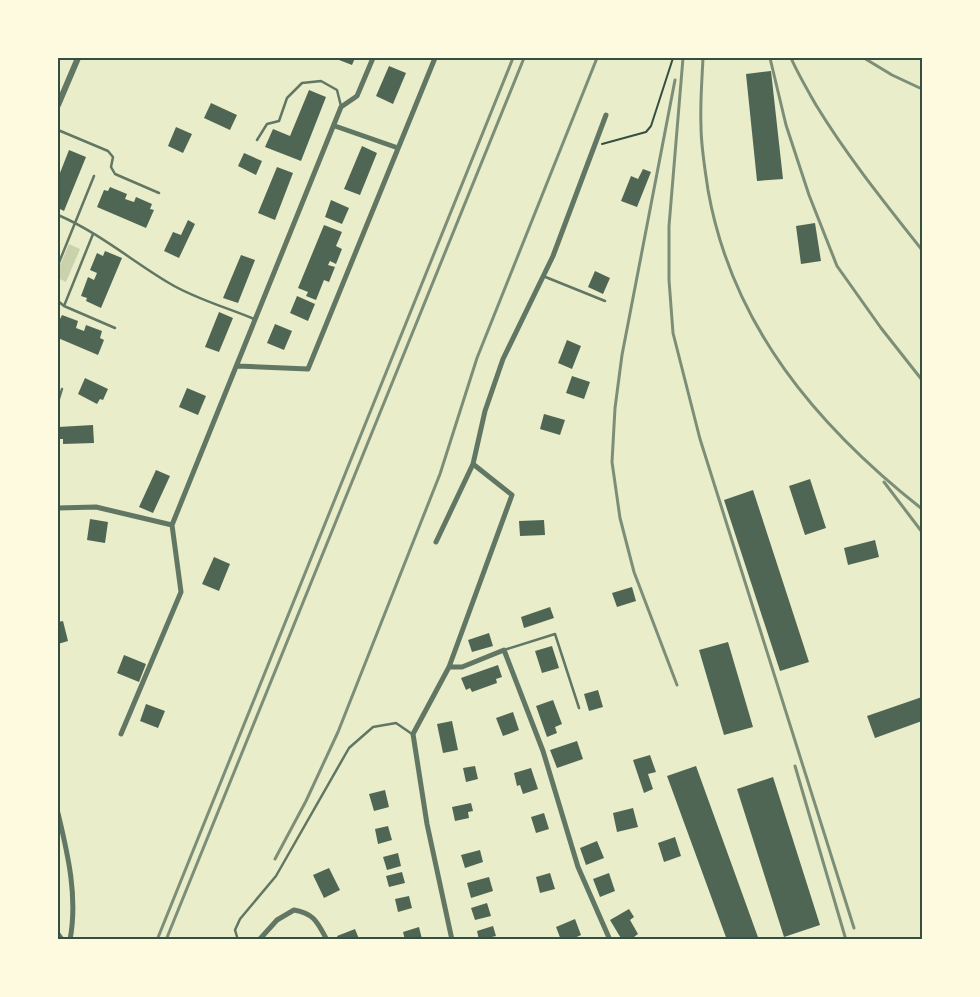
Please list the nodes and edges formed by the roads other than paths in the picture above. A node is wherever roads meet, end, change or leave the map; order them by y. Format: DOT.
graph roads {
  1 [pos="78,58"];
  2 [pos="373,58"];
  3 [pos="435,58"];
  4 [pos="58,105"];
  5 [pos="341,107"];
  6 [pos="606,115"];
  7 [pos="335,126"];
  8 [pos="58,130"];
  9 [pos="257,140"];
  10 [pos="398,148"];
  11 [pos="94,176"];
  12 [pos="159,193"];
  13 [pos="58,215"];
  14 [pos="75,222"];
  15 [pos="94,234"];
  16 [pos="58,265"];
  17 [pos="543,276"];
  18 [pos="58,301"];
  19 [pos="605,302"];
  20 [pos="64,306"];
  21 [pos="254,318"];
  22 [pos="114,328"];
  23 [pos="237,366"];
  24 [pos="62,389"];
  25 [pos="58,402"];
  26 [pos="473,464"];
  27 [pos="58,508"];
  28 [pos="172,525"];
  29 [pos="436,542"];
  30 [pos="504,650"];
  31 [pos="449,667"];
  32 [pos="579,708"];
  33 [pos="121,734"];
  34 [pos="413,734"];
  35 [pos="58,813"];
  36 [pos="58,932"];
  37 [pos="64,940"];
  38 [pos="70,940"];
  39 [pos="238,940"];
  40 [pos="259,940"];
  41 [pos="327,940"];
  42 [pos="452,940"];
  43 [pos="610,940"];
  1 -- 4 [label="street"];
  2 -- 5 [label="street"];
  3 -- 10 [label="street"];
  5 -- 7 [label="street"];
  5 -- 9 [label="lane"];
  6 -- 17 [label="street"];
  7 -- 10 [label="street"];
  7 -- 21 [label="street"];
  8 -- 12 [label="lane"];
  10 -- 23 [label="street"];
  11 -- 14 [label="lane"];
  13 -- 14 [label="lane"];
  14 -- 15 [label="lane"];
  14 -- 16 [label="lane"];
  15 -- 20 [label="lane"];
  15 -- 21 [label="lane"];
  17 -- 19 [label="lane"];
  17 -- 26 [label="street"];
  18 -- 20 [label="lane"];
  20 -- 22 [label="lane"];
  21 -- 23 [label="street"];
  23 -- 28 [label="street"];
  24 -- 25 [label="lane"];
  26 -- 29 [label="street"];
  26 -- 31 [label="street"];
  27 -- 28 [label="street"];
  28 -- 33 [label="street"];
  30 -- 31 [label="street"];
  30 -- 32 [label="lane"];
  30 -- 43 [label="street"];
  31 -- 34 [label="street"];
  34 -- 39 [label="lane"];
  34 -- 42 [label="street"];
  35 -- 38 [label="street"];
  36 -- 37 [label="lane"];
  40 -- 41 [label="street"];
}
